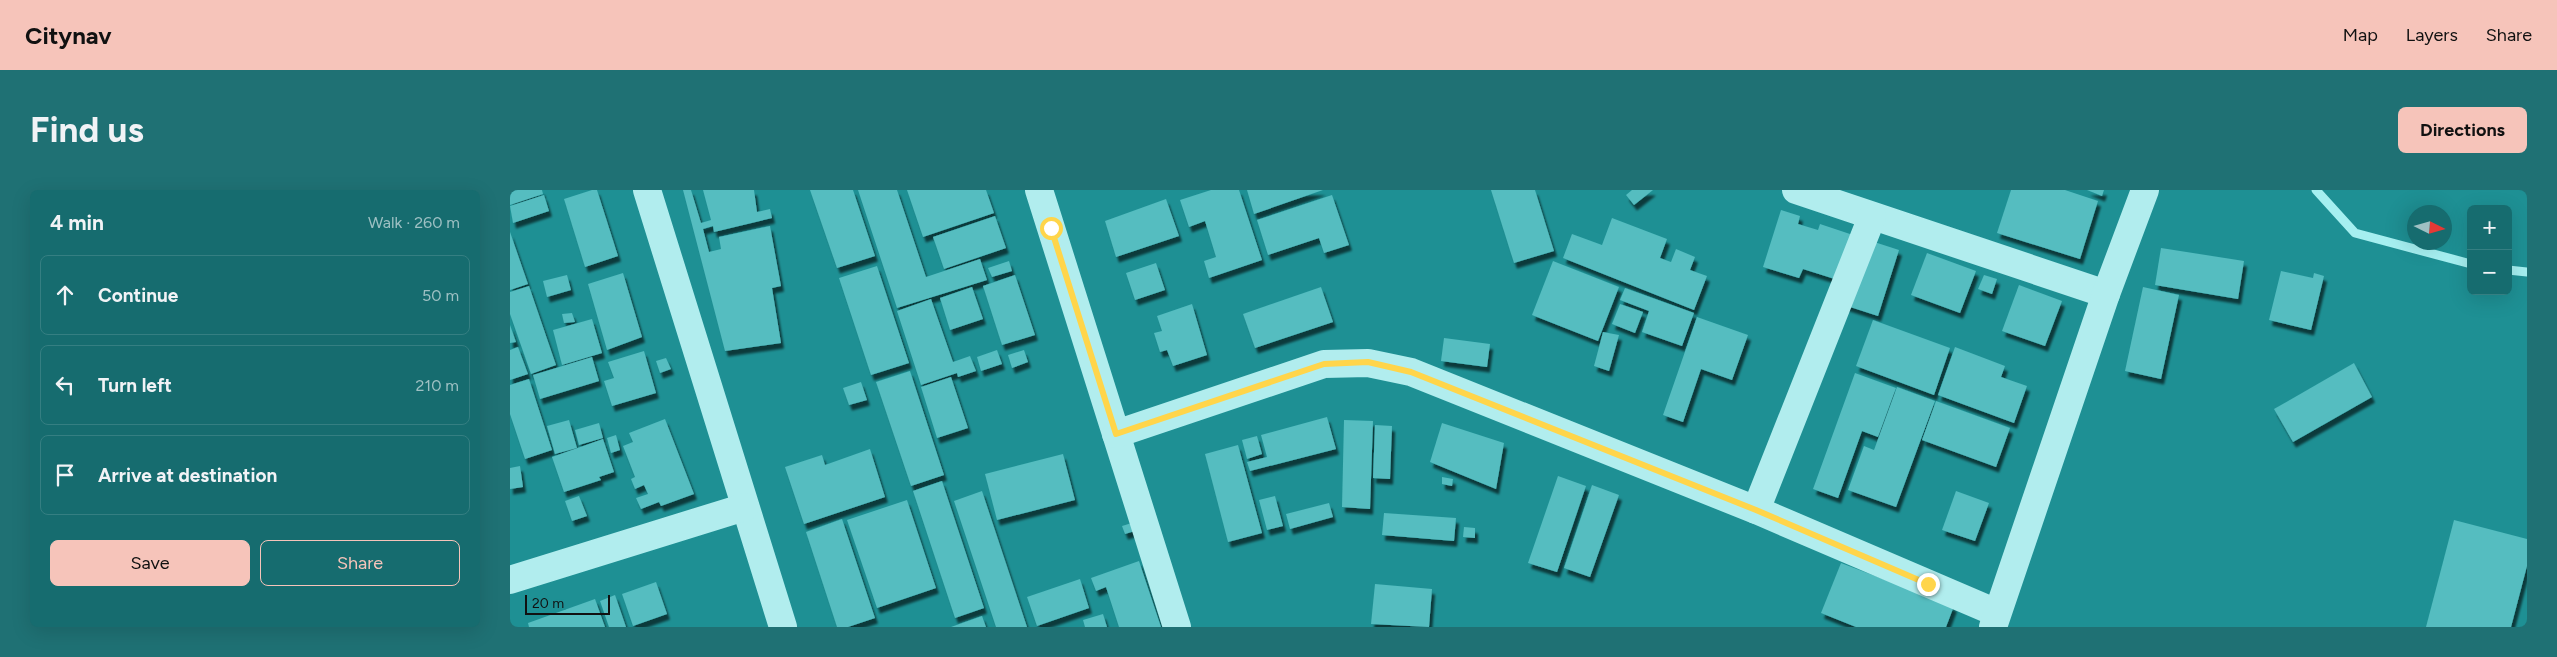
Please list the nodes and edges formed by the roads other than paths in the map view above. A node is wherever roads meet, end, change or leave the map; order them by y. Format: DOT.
graph roads {
  1 [pos="647,190"];
  2 [pos="1039,190"];
  3 [pos="1796,190"];
  4 [pos="2145,190"];
  5 [pos="1872,217"];
  6 [pos="2106,294"];
  7 [pos="1116,434"];
  8 [pos="745,507"];
  9 [pos="1756,510"];
  10 [pos="510,580"];
  11 [pos="1995,620"];
  12 [pos="783,627"];
  13 [pos="1177,627"];
  1 -- 8 [label="street"];
  2 -- 7 [label="street"];
  3 -- 5 [label="street"];
  4 -- 6 [label="street"];
  5 -- 6 [label="street"];
  5 -- 9 [label="street"];
  6 -- 11 [label="street"];
  7 -- 9 [label="street"];
  7 -- 13 [label="street"];
  8 -- 10 [label="street"];
  8 -- 12 [label="street"];
  9 -- 11 [label="street"];
}
